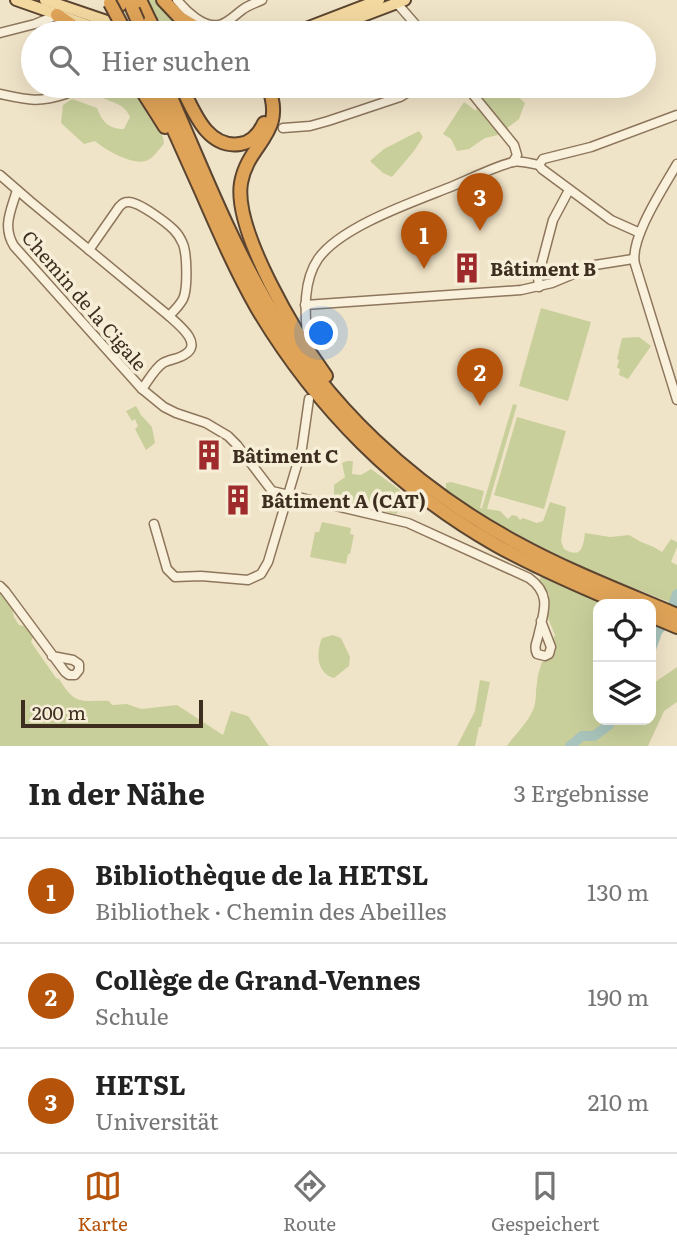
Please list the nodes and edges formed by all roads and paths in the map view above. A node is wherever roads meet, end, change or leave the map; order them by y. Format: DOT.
graph roads {
  1 [pos="16,0"];
  2 [pos="45,0"];
  3 [pos="163,0"];
  4 [pos="177,0"];
  5 [pos="262,0"];
  6 [pos="398,1"];
  7 [pos="123,2"];
  8 [pos="381,2"];
  9 [pos="57,15"];
  10 [pos="43,21"];
  11 [pos="66,21"];
  12 [pos="75,21"];
  13 [pos="107,21"];
  14 [pos="125,21"];
  15 [pos="129,21"];
  16 [pos="135,21"];
  17 [pos="150,21"];
  18 [pos="185,21"];
  19 [pos="203,21"];
  20 [pos="226,21"];
  21 [pos="327,21"];
  22 [pos="342,21"];
  23 [pos="413,21"];
  24 [pos="21,27"];
  25 [pos="0,33"];
  26 [pos="0,94"];
  27 [pos="21,98"];
  28 [pos="22,98"];
  29 [pos="55,98"];
  30 [pos="147,98"];
  31 [pos="163,98"];
  32 [pos="163,98"];
  33 [pos="187,98"];
  34 [pos="263,98"];
  35 [pos="271,98"];
  36 [pos="397,98"];
  37 [pos="476,98"];
  38 [pos="677,115"];
  39 [pos="284,128"];
  40 [pos="513,162"];
  41 [pos="677,164"];
  42 [pos="539,165"];
  43 [pos="192,169"];
  44 [pos="0,175"];
  45 [pos="17,190"];
  46 [pos="569,190"];
  47 [pos="640,233"];
  48 [pos="89,250"];
  49 [pos="633,259"];
  50 [pos="539,287"];
  51 [pos="305,304"];
  52 [pos="169,316"];
  53 [pos="307,336"];
  54 [pos="142,389"];
  55 [pos="309,399"];
  56 [pos="677,400"];
  57 [pos="428,490"];
  58 [pos="288,495"];
  59 [pos="154,524"];
  60 [pos="0,586"];
  61 [pos="610,599"];
  62 [pos="677,615"];
  63 [pos="656,618"];
  64 [pos="541,621"];
  65 [pos="677,627"];
  66 [pos="52,656"];
  1 -- 9 [label="main road"];
  2 -- 13 [label="main road"];
  3 -- 18 [label="highway"];
  4 -- 19 [label="street"];
  5 -- 20 [label="street"];
  6 -- 8 [label="main road"];
  6 -- 23 [label="street"];
  7 -- 14 [label="highway, bridge"];
  7 -- 15 [label="highway"];
  7 -- 16 [label="highway, bridge"];
  7 -- 17 [label="highway, bridge"];
  8 -- 21 [label="main road"];
  8 -- 22 [label="main road"];
  9 -- 10 [label="street"];
  9 -- 11 [label="highway"];
  9 -- 12 [label="main road"];
  24 -- 25 [label="street"];
  26 -- 27 [label="street"];
  28 -- 29 [label="street"];
  30 -- 43 [label="highway"];
  31 -- 43 [label="highway"];
  32 -- 57 [label="highway"];
  33 -- 34 [label="highway"];
  35 -- 57 [label="highway"];
  36 -- 39 [label="street"];
  37 -- 40 [label="street"];
  38 -- 42 [label="street"];
  40 -- 42 [label="street"];
  40 -- 51 [label="street"];
  41 -- 47 [label="street"];
  42 -- 46 [label="street"];
  43 -- 57 [label="highway"];
  44 -- 45 [label="street"];
  45 -- 48 [label="street"];
  45 -- 54 [label="street, Chemin de la Cigale"];
  46 -- 47 [label="street"];
  46 -- 50 [label="street"];
  47 -- 49 [label="street"];
  48 -- 52 [label="street"];
  48 -- 52 [label="street"];
  49 -- 50 [label="street"];
  49 -- 56 [label="street"];
  50 -- 51 [label="street"];
  51 -- 53 [label="street"];
  52 -- 54 [label="street, Chemin de la Cigale"];
  54 -- 58 [label="street, Chemin de la Cigale"];
  55 -- 58 [label="street"];
  57 -- 61 [label="highway"];
  57 -- 62 [label="highway"];
  58 -- 59 [label="street"];
  58 -- 64 [label="street"];
  60 -- 66 [label="street"];
  63 -- 65 [label="highway"];
}
